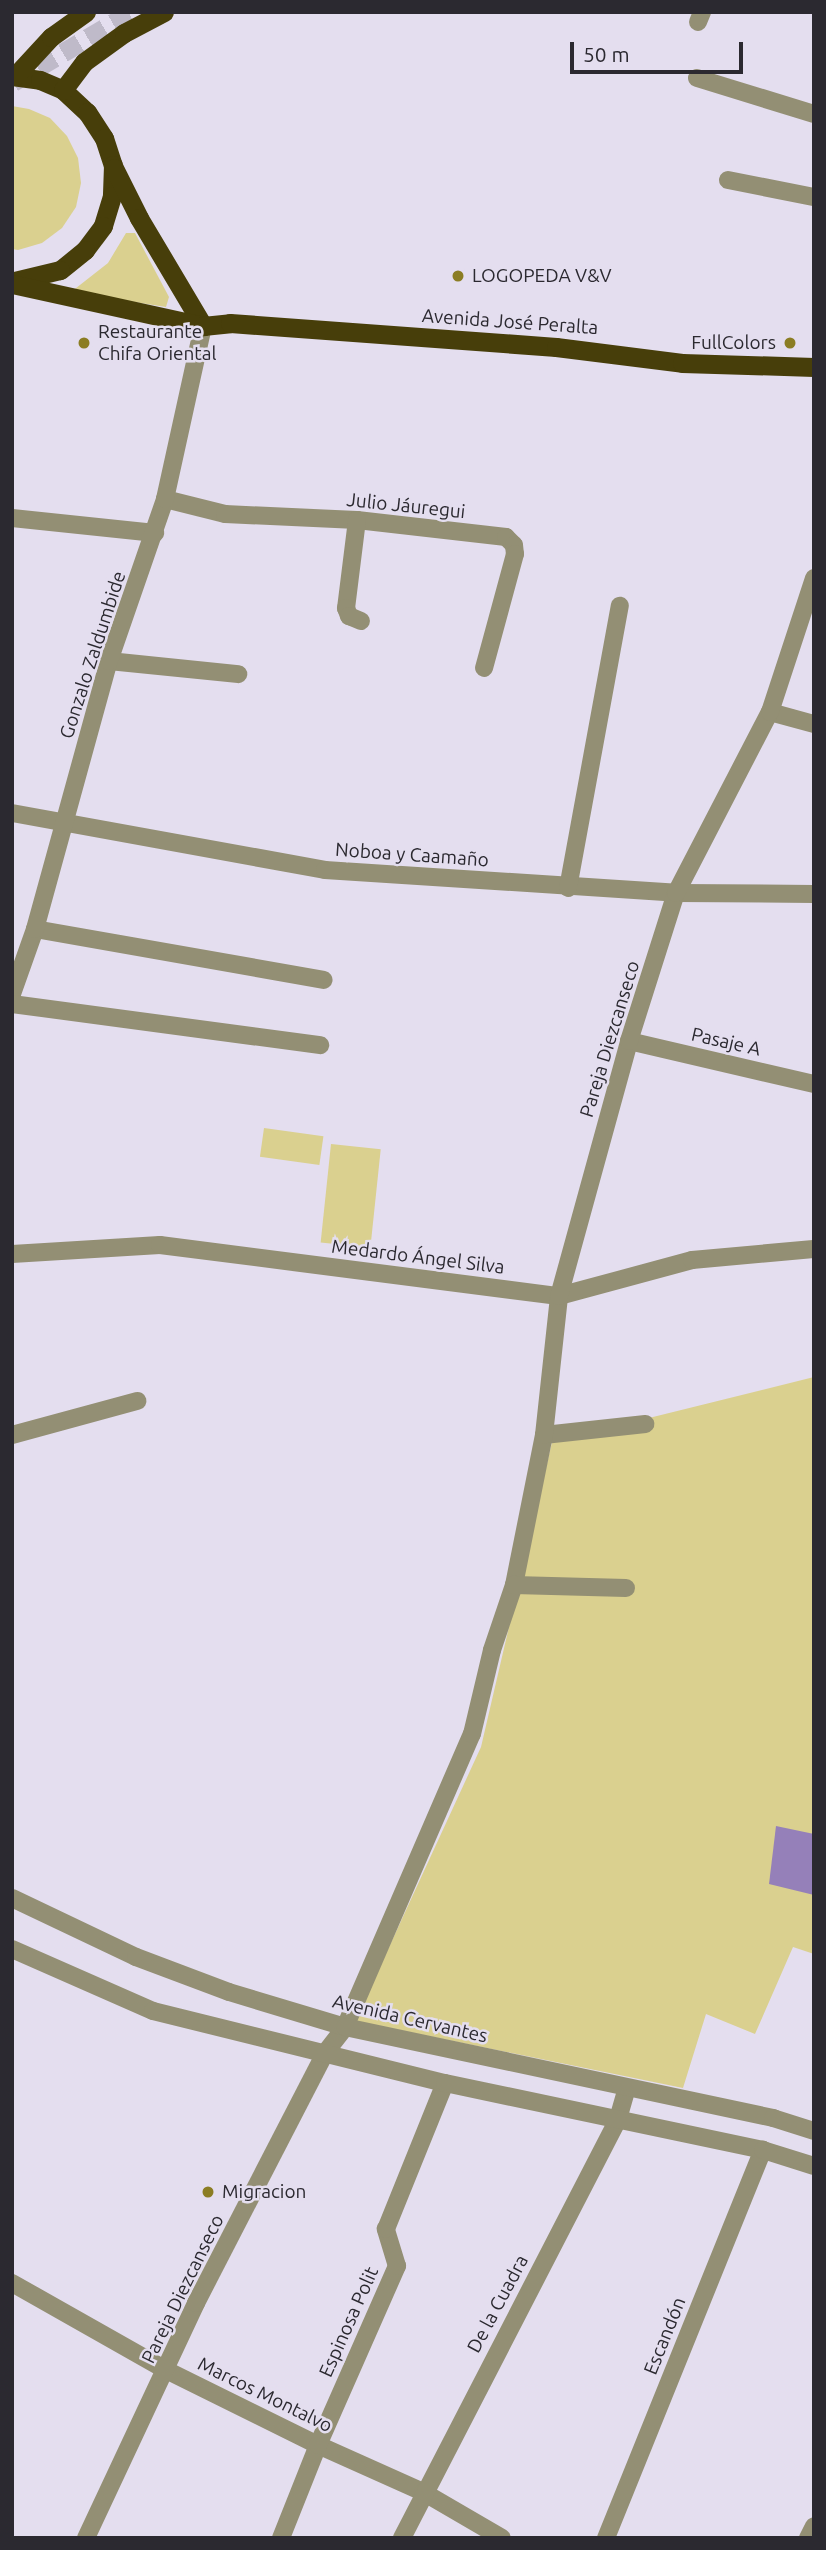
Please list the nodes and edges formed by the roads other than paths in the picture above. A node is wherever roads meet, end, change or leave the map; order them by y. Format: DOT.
graph roads {
  1 [pos="86,12"];
  2 [pos="164,12"];
  3 [pos="14,76"];
  4 [pos="697,78"];
  5 [pos="63,90"];
  6 [pos="814,114"];
  7 [pos="113,165"];
  8 [pos="728,180"];
  9 [pos="814,197"];
  10 [pos="12,283"];
  11 [pos="203,326"];
  12 [pos="814,367"];
  13 [pos="165,499"];
  14 [pos="12,518"];
  15 [pos="358,520"];
  16 [pos="155,533"];
  17 [pos="814,578"];
  18 [pos="621,606"];
  19 [pos="360,621"];
  20 [pos="109,661"];
  21 [pos="484,668"];
  22 [pos="238,674"];
  23 [pos="770,712"];
  24 [pos="814,724"];
  25 [pos="12,814"];
  26 [pos="64,824"];
  27 [pos="568,888"];
  28 [pos="677,893"];
  29 [pos="814,894"];
  30 [pos="35,929"];
  31 [pos="324,980"];
  32 [pos="12,994"];
  33 [pos="12,1004"];
  34 [pos="629,1041"];
  35 [pos="320,1045"];
  36 [pos="814,1084"];
  37 [pos="814,1250"];
  38 [pos="12,1254"];
  39 [pos="559,1296"];
  40 [pos="136,1401"];
  41 [pos="645,1424"];
  42 [pos="12,1435"];
  43 [pos="544,1436"];
  44 [pos="514,1585"];
  45 [pos="626,1588"];
  46 [pos="12,1898"];
  47 [pos="12,1949"];
  48 [pos="345,2027"];
  49 [pos="325,2053"];
  50 [pos="445,2083"];
  51 [pos="627,2088"];
  52 [pos="618,2119"];
  53 [pos="814,2132"];
  54 [pos="764,2150"];
  55 [pos="814,2166"];
  56 [pos="12,2283"];
  57 [pos="166,2370"];
  58 [pos="318,2445"];
  59 [pos="423,2492"];
  60 [pos="814,2526"];
  61 [pos="86,2538"];
  62 [pos="281,2538"];
  63 [pos="402,2538"];
  64 [pos="502,2538"];
  65 [pos="606,2538"];
  66 [pos="808,2538"];
  1 -- 3 [label="highway"];
  2 -- 5 [label="highway"];
  3 -- 5 [label="highway"];
  4 -- 6 [label="street"];
  5 -- 7 [label="highway"];
  7 -- 10 [label="highway"];
  7 -- 11 [label="highway"];
  8 -- 9 [label="street"];
  10 -- 11 [label="highway, Avenida José Peralta"];
  11 -- 12 [label="highway, Avenida José Peralta"];
  11 -- 13 [label="street, Gonzalo Zaldumbide"];
  13 -- 15 [label="street, Julio Jáuregui"];
  13 -- 16 [label="street, Gonzalo Zaldumbide"];
  14 -- 16 [label="street"];
  15 -- 19 [label="street"];
  15 -- 21 [label="street, Julio Jáuregui"];
  16 -- 20 [label="street, Gonzalo Zaldumbide"];
  17 -- 23 [label="street, Pareja Diezcanseco"];
  18 -- 27 [label="street"];
  20 -- 22 [label="street"];
  20 -- 26 [label="street, Gonzalo Zaldumbide"];
  23 -- 24 [label="street"];
  23 -- 28 [label="street, Pareja Diezcanseco"];
  25 -- 26 [label="street, Noboa y Caamaño"];
  26 -- 27 [label="street, Noboa y Caamaño"];
  26 -- 30 [label="street, Gonzalo Zaldumbide"];
  27 -- 28 [label="street, Noboa y Caamaño"];
  28 -- 29 [label="street, Noboa y Caamaño"];
  28 -- 34 [label="street, Pareja Diezcanseco"];
  30 -- 31 [label="street"];
  30 -- 32 [label="street, Gonzalo Zaldumbide"];
  33 -- 35 [label="street"];
  34 -- 36 [label="street, Pasaje A"];
  34 -- 39 [label="street, Pareja Diezcanseco"];
  37 -- 39 [label="street, Medardo Ángel Silva"];
  38 -- 39 [label="street, Medardo Ángel Silva"];
  39 -- 43 [label="street, Pareja Diezcanseco"];
  40 -- 42 [label="street"];
  41 -- 43 [label="street"];
  43 -- 44 [label="street, Pareja Diezcanseco"];
  44 -- 45 [label="street"];
  44 -- 48 [label="street, Pareja Diezcanseco"];
  46 -- 48 [label="street, Avenida Cervantes"];
  47 -- 49 [label="street"];
  48 -- 49 [label="street, Pareja Diezcanseco"];
  48 -- 51 [label="street, Avenida Cervantes"];
  49 -- 50 [label="street"];
  49 -- 57 [label="street, Pareja Diezcanseco"];
  50 -- 52 [label="street"];
  50 -- 58 [label="street, Espinosa Polit"];
  51 -- 52 [label="street, De la Cuadra"];
  51 -- 53 [label="street, Avenida Cervantes"];
  52 -- 54 [label="street"];
  52 -- 59 [label="street, De la Cuadra"];
  54 -- 55 [label="street"];
  54 -- 65 [label="street, Escandón"];
  56 -- 57 [label="street, Marcos Montalvo"];
  57 -- 58 [label="street, Marcos Montalvo"];
  57 -- 61 [label="street, Pareja Diezcanseco"];
  58 -- 59 [label="street, Marcos Montalvo"];
  58 -- 62 [label="street, Espinosa Polit"];
  59 -- 63 [label="street, De la Cuadra"];
  59 -- 64 [label="street, Marcos Montalvo"];
  60 -- 66 [label="street"];
}
